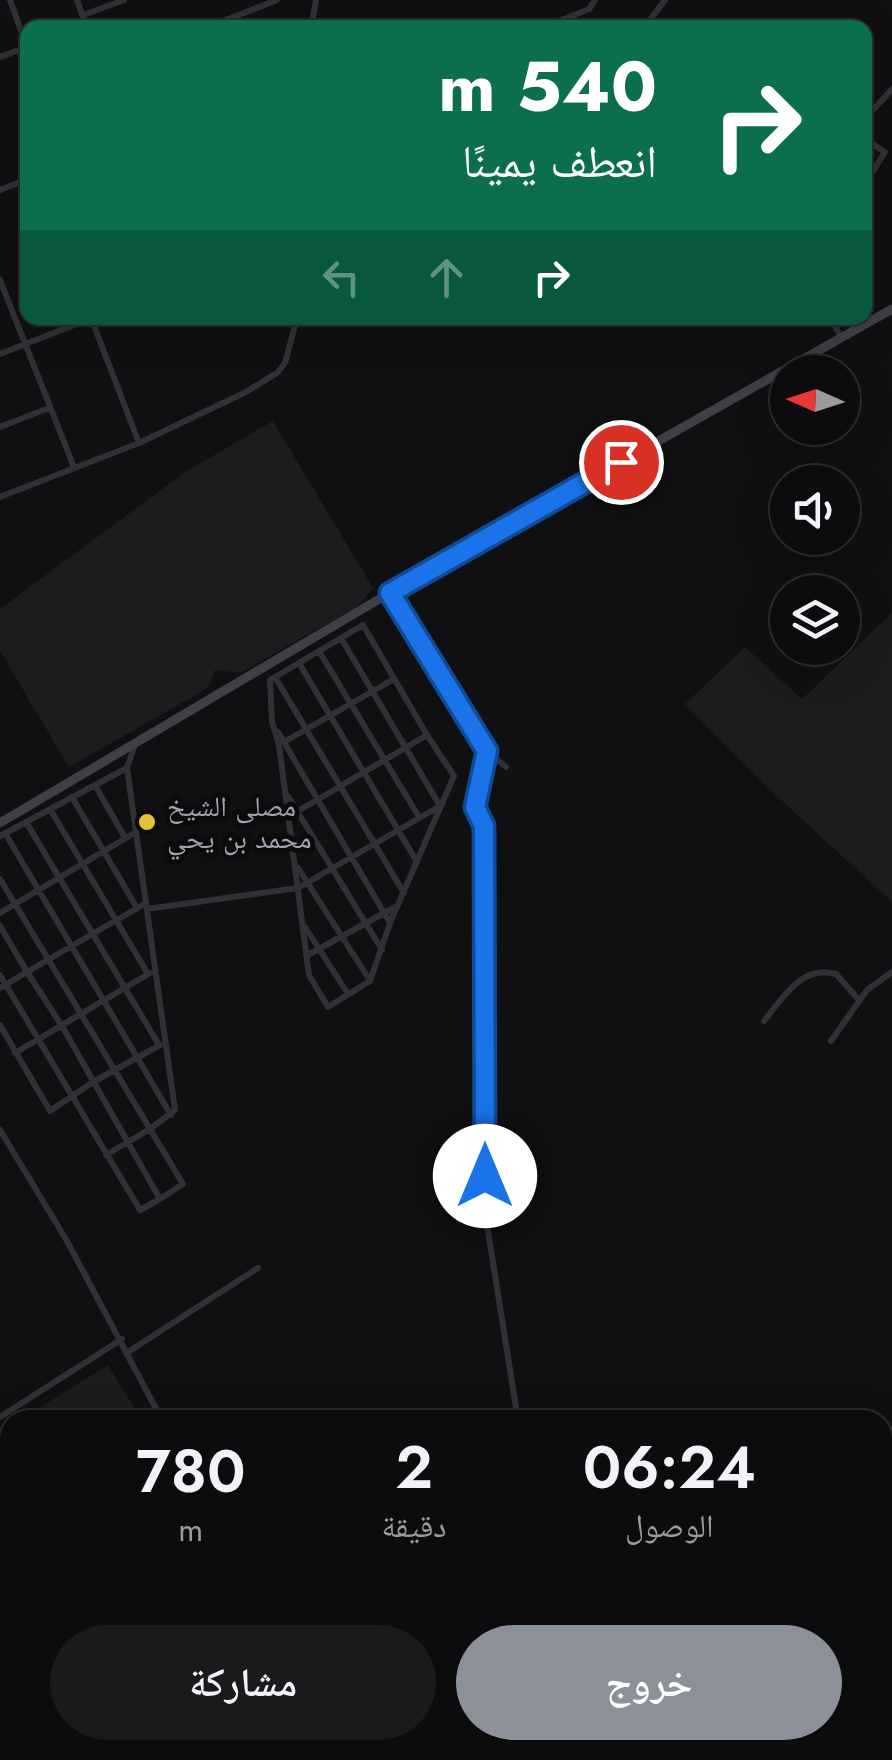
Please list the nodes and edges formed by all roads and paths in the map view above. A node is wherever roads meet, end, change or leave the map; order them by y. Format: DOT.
graph roads {
  1 [pos="10,0"];
  2 [pos="77,0"];
  3 [pos="124,0"];
  4 [pos="277,0"];
  5 [pos="594,0"];
  6 [pos="83,15"];
  7 [pos="83,20"];
  8 [pos="226,20"];
  9 [pos="562,20"];
  10 [pos="20,28"];
  11 [pos="892,88"];
  12 [pos="872,111"];
  13 [pos="872,144"];
  14 [pos="872,173"];
  15 [pos="0,280"];
  16 [pos="3,300"];
  17 [pos="73,325"];
  18 [pos="95,325"];
  19 [pos="296,325"];
  20 [pos="834,325"];
  21 [pos="864,325"];
  22 [pos="842,338"];
  23 [pos="23,344"];
  24 [pos="0,354"];
  25 [pos="50,408"];
  26 [pos="0,427"];
  27 [pos="140,443"];
  28 [pos="74,468"];
  29 [pos="0,497"];
  30 [pos="390,593"];
  31 [pos="341,638"];
  32 [pos="319,651"];
  33 [pos="299,663"];
  34 [pos="276,677"];
  35 [pos="394,679"];
  36 [pos="372,692"];
  37 [pos="351,704"];
  38 [pos="330,716"];
  39 [pos="307,729"];
  40 [pos="426,736"];
  41 [pos="135,743"];
  42 [pos="281,744"];
  43 [pos="405,748"];
  44 [pos="487,751"];
  45 [pos="385,760"];
  46 [pos="506,767"];
  47 [pos="126,768"];
  48 [pos="364,773"];
  49 [pos="94,785"];
  50 [pos="341,786"];
  51 [pos="284,790"];
  52 [pos="72,798"];
  53 [pos="318,800"];
  54 [pos="440,806"];
  55 [pos="50,809"];
  56 [pos="298,812"];
  57 [pos="419,817"];
  58 [pos="288,818"];
  59 [pos="0,822"];
  60 [pos="26,822"];
  61 [pos="397,830"];
  62 [pos="136,832"];
  63 [pos="2,834"];
  64 [pos="125,838"];
  65 [pos="375,843"];
  66 [pos="103,851"];
  67 [pos="351,857"];
  68 [pos="294,862"];
  69 [pos="417,862"];
  70 [pos="82,864"];
  71 [pos="332,868"];
  72 [pos="59,878"];
  73 [pos="0,879"];
  74 [pos="307,883"];
  75 [pos="298,888"];
  76 [pos="38,890"];
  77 [pos="404,893"];
  78 [pos="15,904"];
  79 [pos="400,904"];
  80 [pos="146,906"];
  81 [pos="137,908"];
  82 [pos="0,913"];
  83 [pos="384,913"];
  84 [pos="116,920"];
  85 [pos="302,922"];
  86 [pos="365,923"];
  87 [pos="390,923"];
  88 [pos="0,926"];
  89 [pos="92,934"];
  90 [pos="342,936"];
  91 [pos="71,946"];
  92 [pos="319,949"];
  93 [pos="382,950"];
  94 [pos="306,956"];
  95 [pos="48,960"];
  96 [pos="27,972"];
  97 [pos="151,972"];
  98 [pos="892,972"];
  99 [pos="0,975"];
  100 [pos="370,981"];
  101 [pos="3,986"];
  102 [pos="125,988"];
  103 [pos="348,994"];
  104 [pos="859,1000"];
  105 [pos="104,1001"];
  106 [pos="81,1015"];
  107 [pos="764,1021"];
  108 [pos="0,1026"];
  109 [pos="62,1026"];
  110 [pos="39,1040"];
  111 [pos="831,1041"];
  112 [pos="162,1044"];
  113 [pos="15,1053"];
  114 [pos="137,1059"];
  115 [pos="115,1071"];
  116 [pos="93,1082"];
  117 [pos="73,1097"];
  118 [pos="171,1116"];
  119 [pos="150,1129"];
  120 [pos="0,1130"];
  121 [pos="126,1141"];
  122 [pos="106,1155"];
  123 [pos="160,1199"];
  124 [pos="258,1268"];
  125 [pos="122,1339"];
  126 [pos="128,1352"];
  127 [pos="11,1410"];
  128 [pos="157,1410"];
  129 [pos="516,1410"];
  1 -- 10 [label="street"];
  2 -- 6 [label="street"];
  3 -- 6 [label="street"];
  4 -- 8 [label="street"];
  5 -- 9 [label="street"];
  6 -- 7 [label="street"];
  11 -- 12 [label="street"];
  13 -- 14 [label="street"];
  15 -- 16 [label="street"];
  16 -- 23 [label="street"];
  17 -- 23 [label="street"];
  18 -- 27 [label="street"];
  19 -- 27 [label="street"];
  20 -- 22 [label="street"];
  21 -- 22 [label="street"];
  22 -- 30 [label="street"];
  23 -- 24 [label="street"];
  23 -- 25 [label="street"];
  25 -- 26 [label="street"];
  25 -- 28 [label="street"];
  27 -- 28 [label="street"];
  28 -- 29 [label="street"];
  30 -- 41 [label="street"];
  30 -- 44 [label="street"];
  31 -- 32 [label="street"];
  31 -- 35 [label="street"];
  31 -- 36 [label="street"];
  32 -- 33 [label="street"];
  32 -- 37 [label="street"];
  33 -- 34 [label="street"];
  33 -- 38 [label="street"];
  34 -- 39 [label="street"];
  34 -- 42 [label="street"];
  35 -- 36 [label="street"];
  35 -- 40 [label="street"];
  36 -- 37 [label="street"];
  36 -- 43 [label="street"];
  37 -- 38 [label="street"];
  37 -- 45 [label="street"];
  38 -- 39 [label="street"];
  38 -- 48 [label="street"];
  39 -- 42 [label="street"];
  39 -- 50 [label="street"];
  40 -- 43 [label="street"];
  40 -- 54 [label="street"];
  41 -- 47 [label="street"];
  41 -- 59 [label="street"];
  42 -- 51 [label="street"];
  42 -- 53 [label="street"];
  43 -- 45 [label="street"];
  43 -- 54 [label="street"];
  44 -- 46 [label="street"];
  44 -- 129 [label="street"];
  45 -- 48 [label="street"];
  45 -- 57 [label="street"];
  47 -- 49 [label="street"];
  47 -- 62 [label="street"];
  48 -- 50 [label="street"];
  48 -- 61 [label="street"];
  49 -- 52 [label="street"];
  49 -- 64 [label="street"];
  50 -- 53 [label="street"];
  50 -- 65 [label="street"];
  51 -- 56 [label="street"];
  51 -- 58 [label="street"];
  52 -- 55 [label="street"];
  52 -- 66 [label="street"];
  53 -- 56 [label="street"];
  53 -- 67 [label="street"];
  54 -- 57 [label="street"];
  54 -- 69 [label="street"];
  55 -- 60 [label="street"];
  55 -- 70 [label="street"];
  56 -- 58 [label="street"];
  56 -- 71 [label="street"];
  57 -- 61 [label="street"];
  58 -- 68 [label="street"];
  60 -- 63 [label="street"];
  60 -- 72 [label="street"];
  61 -- 65 [label="street"];
  61 -- 69 [label="street"];
  62 -- 64 [label="street"];
  62 -- 80 [label="street"];
  63 -- 76 [label="street"];
  64 -- 66 [label="street"];
  65 -- 67 [label="street"];
  65 -- 77 [label="street"];
  66 -- 70 [label="street"];
  66 -- 81 [label="street"];
  67 -- 71 [label="street"];
  67 -- 83 [label="street"];
  68 -- 74 [label="street"];
  68 -- 75 [label="street"];
  69 -- 77 [label="street"];
  70 -- 72 [label="street"];
  70 -- 84 [label="street"];
  71 -- 74 [label="street"];
  71 -- 86 [label="street"];
  72 -- 76 [label="street"];
  72 -- 89 [label="street"];
  73 -- 78 [label="street"];
  74 -- 75 [label="street"];
  74 -- 90 [label="street"];
  75 -- 80 [label="street"];
  75 -- 85 [label="street"];
  76 -- 78 [label="street"];
  76 -- 91 [label="street"];
  77 -- 79 [label="street"];
  78 -- 82 [label="street"];
  78 -- 95 [label="street"];
  79 -- 83 [label="street"];
  79 -- 87 [label="street"];
  80 -- 81 [label="street"];
  80 -- 97 [label="street"];
  81 -- 84 [label="street"];
  83 -- 86 [label="street"];
  83 -- 87 [label="street"];
  84 -- 89 [label="street"];
  84 -- 97 [label="street"];
  85 -- 92 [label="street"];
  85 -- 94 [label="street"];
  86 -- 90 [label="street"];
  86 -- 93 [label="street"];
  87 -- 93 [label="street"];
  88 -- 96 [label="street"];
  89 -- 91 [label="street"];
  89 -- 102 [label="street"];
  90 -- 92 [label="street"];
  90 -- 100 [label="street"];
  91 -- 95 [label="street"];
  91 -- 105 [label="street"];
  92 -- 94 [label="street"];
  92 -- 103 [label="street"];
  93 -- 100 [label="street"];
  94 -- 103 [label="street"];
  95 -- 96 [label="street"];
  95 -- 106 [label="street"];
  96 -- 101 [label="street"];
  96 -- 109 [label="street"];
  97 -- 102 [label="street"];
  97 -- 112 [label="street"];
  98 -- 104 [label="street"];
  99 -- 101 [label="street"];
  100 -- 103 [label="street"];
  101 -- 110 [label="street"];
  102 -- 105 [label="street"];
  102 -- 112 [label="street"];
  104 -- 107 [label="street"];
  104 -- 111 [label="street"];
  105 -- 106 [label="street"];
  105 -- 114 [label="street"];
  106 -- 109 [label="street"];
  106 -- 115 [label="street"];
  108 -- 113 [label="street"];
  109 -- 110 [label="street"];
  109 -- 116 [label="street"];
  110 -- 113 [label="street"];
  110 -- 117 [label="street"];
  112 -- 114 [label="street"];
  112 -- 118 [label="street"];
  113 -- 117 [label="street"];
  114 -- 115 [label="street"];
  114 -- 118 [label="street"];
  115 -- 116 [label="street"];
  115 -- 119 [label="street"];
  116 -- 117 [label="street"];
  116 -- 121 [label="street"];
  117 -- 122 [label="street"];
  118 -- 119 [label="street"];
  119 -- 121 [label="street"];
  119 -- 123 [label="street"];
  120 -- 125 [label="street"];
  121 -- 122 [label="street"];
  121 -- 123 [label="street"];
  122 -- 123 [label="street"];
  124 -- 126 [label="street"];
  125 -- 126 [label="street"];
  125 -- 127 [label="street"];
  126 -- 128 [label="street"];
}
